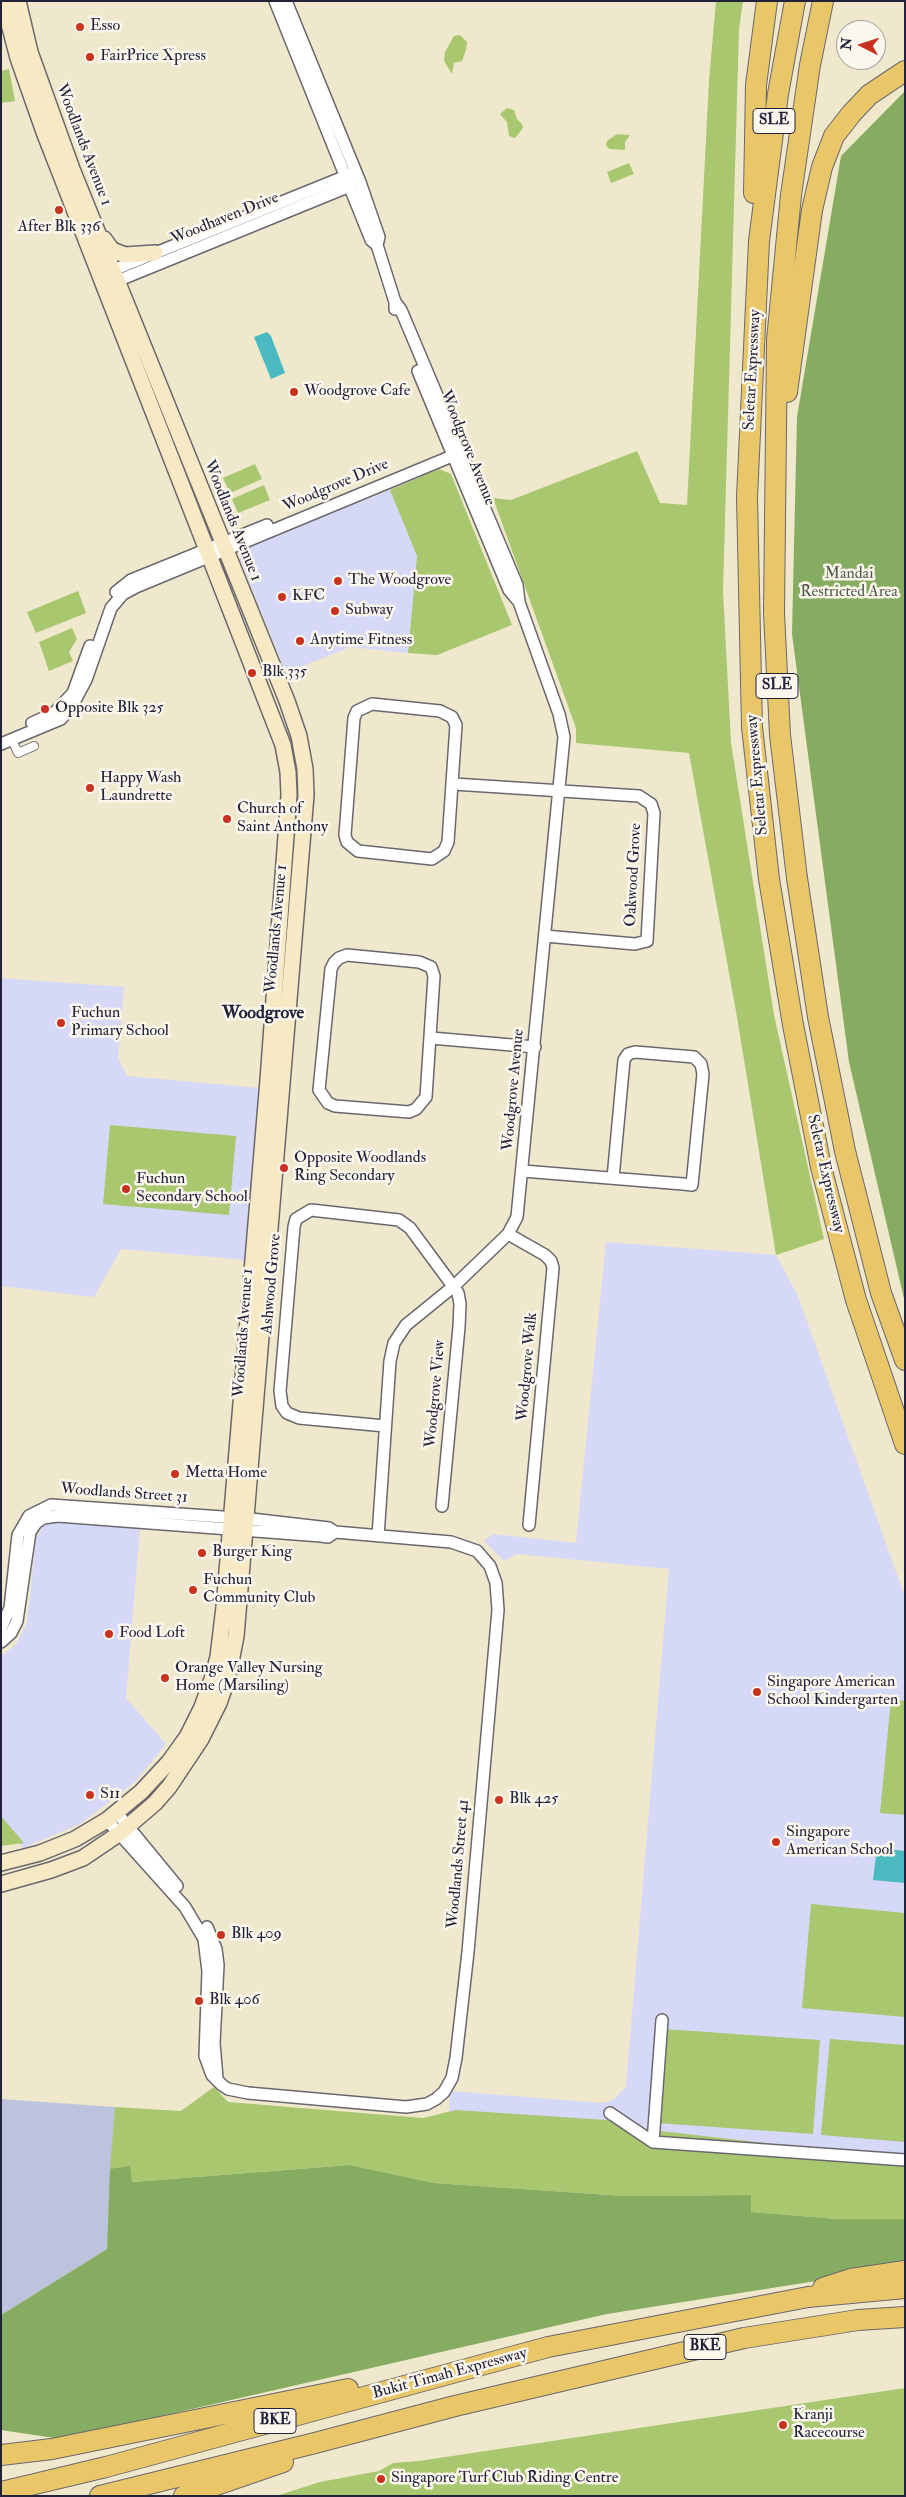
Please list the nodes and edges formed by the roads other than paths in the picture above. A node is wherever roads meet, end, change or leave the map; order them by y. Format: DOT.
graph roads {
  1 [pos="3,1"];
  2 [pos="18,1"];
  3 [pos="275,1"];
  4 [pos="286,1"];
  5 [pos="767,1"];
  6 [pos="795,1"];
  7 [pos="822,1"];
  8 [pos="905,71"];
  9 [pos="352,179"];
  10 [pos="98,235"];
  11 [pos="759,241"];
  12 [pos="155,253"];
  13 [pos="108,278"];
  14 [pos="455,450"];
  15 [pos="776,475"];
  16 [pos="223,547"];
  17 [pos="207,554"];
  18 [pos="5,740"];
  19 [pos="34,746"];
  20 [pos="454,784"];
  21 [pos="559,790"];
  22 [pos="545,936"];
  23 [pos="431,1038"];
  24 [pos="535,1047"];
  25 [pos="523,1170"];
  26 [pos="613,1178"];
  27 [pos="508,1234"];
  28 [pos="454,1286"];
  29 [pos="905,1360"];
  30 [pos="385,1426"];
  31 [pos="905,1444"];
  32 [pos="442,1506"];
  33 [pos="238,1524"];
  34 [pos="529,1526"];
  35 [pos="378,1536"];
  36 [pos="1,1628"];
  37 [pos="1,1642"];
  38 [pos="112,1816"];
  39 [pos="124,1829"];
  40 [pos="1,1863"];
  41 [pos="1,1884"];
  42 [pos="662,2020"];
  43 [pos="610,2113"];
  44 [pos="653,2142"];
  45 [pos="905,2160"];
  46 [pos="905,2271"];
  47 [pos="905,2288"];
  48 [pos="808,2297"];
  49 [pos="905,2317"];
  50 [pos="548,2347"];
  51 [pos="315,2443"];
  52 [pos="1,2455"];
  53 [pos="1,2492"];
  54 [pos="100,2496"];
  55 [pos="184,2496"];
  1 -- 13 [label="main road, Woodlands Avenue 1"];
  2 -- 10 [label="main road, Woodlands Avenue 1"];
  3 -- 9 [label="street, Woodgrove Avenue"];
  4 -- 9 [label="street, Woodgrove Avenue"];
  5 -- 11 [label="highway"];
  6 -- 11 [label="highway, Seletar Expressway / SLE"];
  7 -- 15 [label="highway, Seletar Expressway / SLE"];
  8 -- 15 [label="highway"];
  9 -- 12 [label="street, Woodhaven Drive"];
  9 -- 13 [label="street, Woodhaven Drive"];
  9 -- 14 [label="street, Woodgrove Avenue"];
  10 -- 12 [label="main road"];
  10 -- 13 [label="main road, Woodlands Avenue 1"];
  11 -- 31 [label="highway, Seletar Expressway / SLE"];
  12 -- 13 [label="street, Woodhaven Drive"];
  13 -- 16 [label="main road, Woodlands Avenue 1"];
  13 -- 17 [label="main road, Woodlands Avenue 1"];
  14 -- 16 [label="street, Woodgrove Drive"];
  14 -- 21 [label="street, Woodgrove Avenue"];
  15 -- 29 [label="highway, Seletar Expressway / SLE"];
  16 -- 17 [label="street, Woodgrove Drive"];
  16 -- 33 [label="main road, Woodlands Avenue 1"];
  17 -- 18 [label="street, Woodgrove Drive"];
  17 -- 33 [label="main road, Woodlands Avenue 1"];
  18 -- 19 [label="street"];
  20 -- 20 [label="street"];
  20 -- 21 [label="street"];
  21 -- 22 [label="street, Woodgrove Avenue"];
  21 -- 22 [label="street, Oakwood Grove"];
  22 -- 24 [label="street, Woodgrove Avenue"];
  23 -- 23 [label="street"];
  23 -- 24 [label="street"];
  24 -- 25 [label="street, Woodgrove Avenue"];
  25 -- 26 [label="street"];
  25 -- 27 [label="street, Woodgrove Avenue"];
  26 -- 26 [label="street"];
  27 -- 28 [label="street, Woodgrove Avenue"];
  27 -- 34 [label="street, Woodgrove Walk"];
  28 -- 30 [label="street, Woodgrove Avenue"];
  28 -- 30 [label="street, Ashwood Grove"];
  28 -- 32 [label="street, Woodgrove View"];
  30 -- 35 [label="street, Woodgrove Avenue"];
  33 -- 35 [label="street, Woodlands Street 41"];
  33 -- 36 [label="street, Woodlands Street 31"];
  33 -- 37 [label="street, Woodlands Street 31"];
  33 -- 38 [label="main road, Woodlands Avenue 1"];
  33 -- 39 [label="main road, Woodlands Avenue 1"];
  35 -- 39 [label="street, Woodlands Street 41"];
  38 -- 39 [label="street, Woodlands Street 41"];
  38 -- 40 [label="main road, Woodlands Avenue 1"];
  39 -- 41 [label="main road, Woodlands Avenue 1"];
  42 -- 44 [label="street"];
  43 -- 44 [label="street"];
  44 -- 45 [label="street"];
  46 -- 48 [label="highway"];
  47 -- 48 [label="highway, Bukit Timah Expressway / BKE"];
  48 -- 50 [label="highway, Bukit Timah Expressway / BKE"];
  49 -- 51 [label="highway, Bukit Timah Expressway / BKE"];
  50 -- 52 [label="highway"];
  50 -- 53 [label="highway, Bukit Timah Expressway / BKE"];
  51 -- 54 [label="highway, Bukit Timah Expressway / BKE"];
  51 -- 55 [label="highway"];
}
